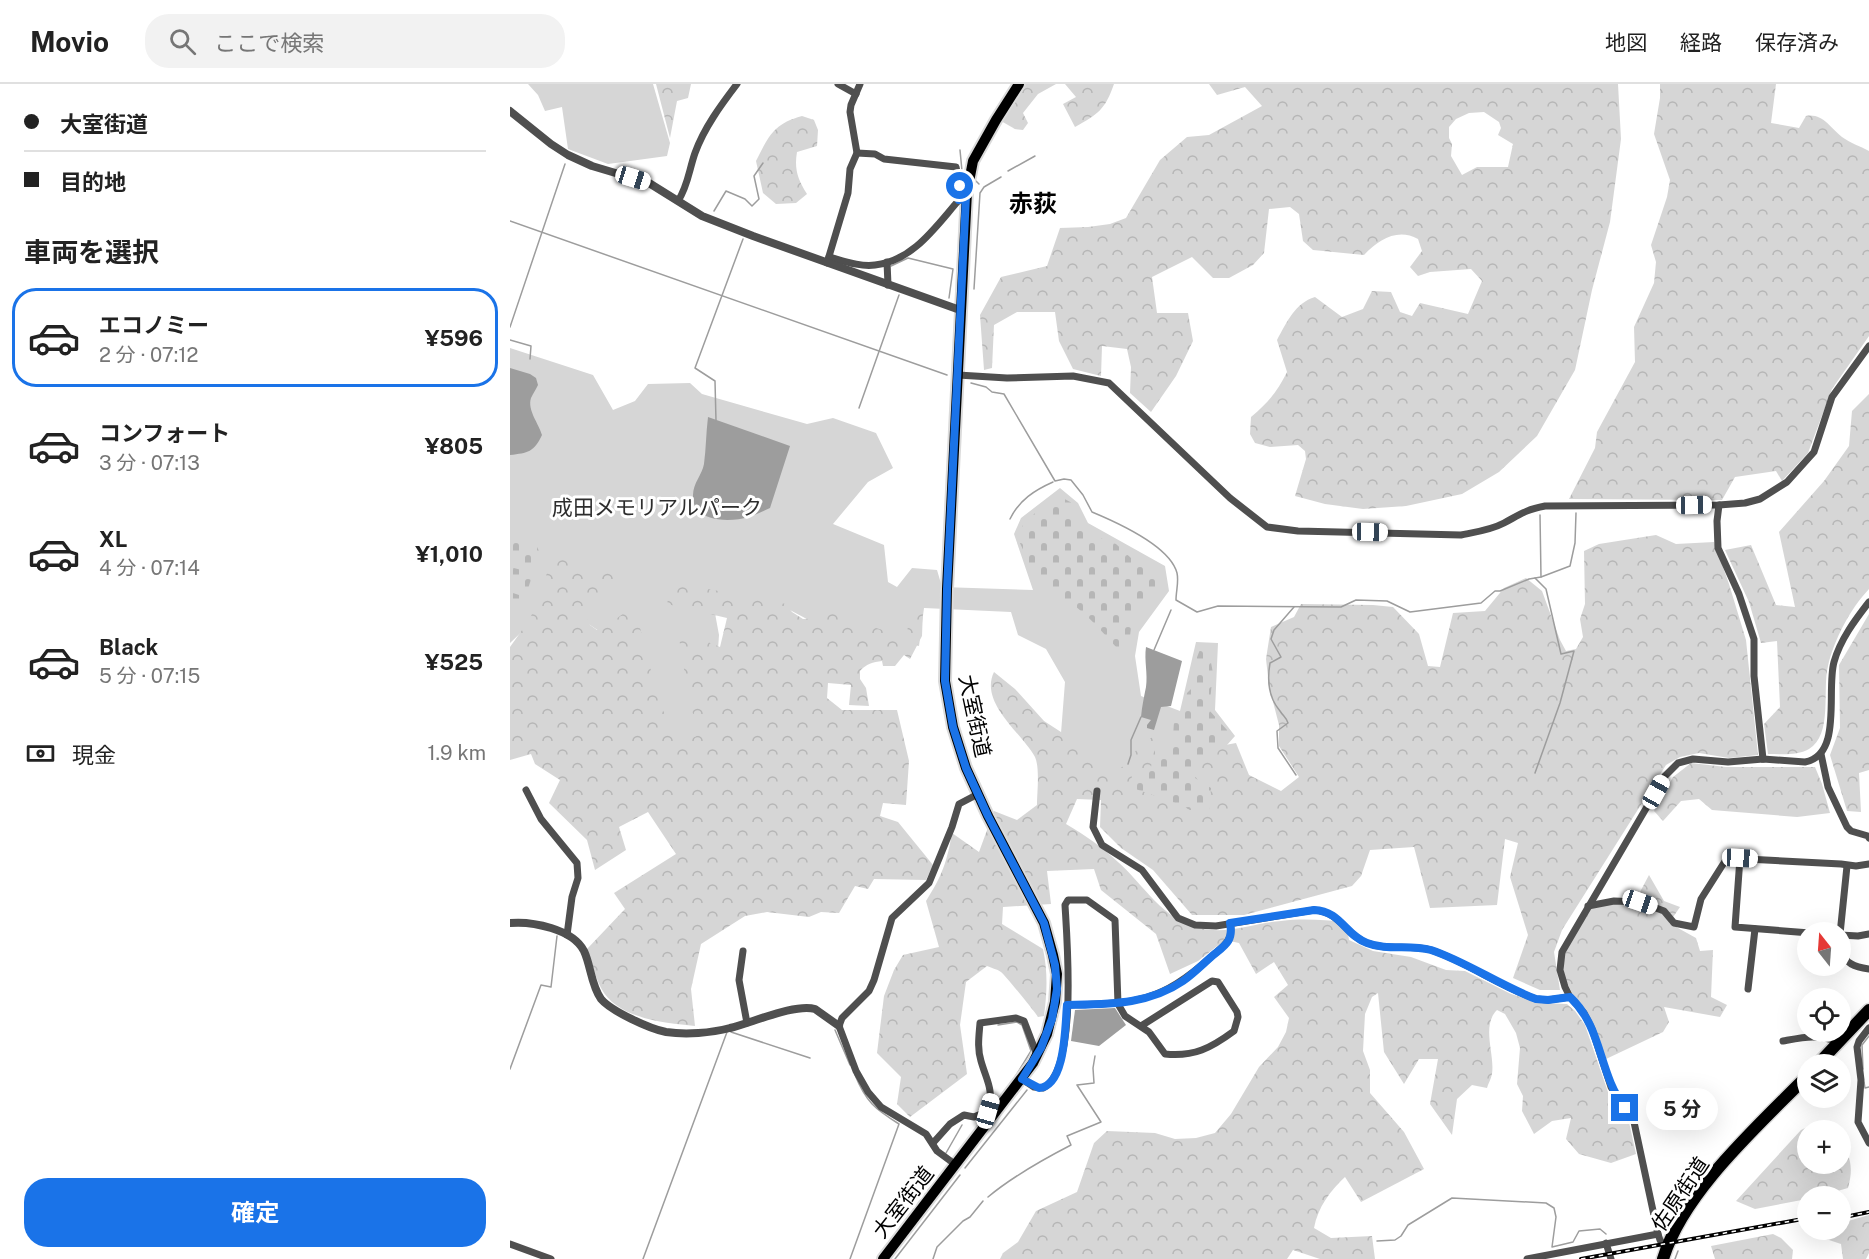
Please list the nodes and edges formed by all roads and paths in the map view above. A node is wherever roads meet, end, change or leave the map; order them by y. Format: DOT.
graph roads {
  1 [pos="737,84"];
  2 [pos="838,84"];
  3 [pos="861,84"];
  4 [pos="1019,84"];
  5 [pos="856,94"];
  6 [pos="510,111"];
  7 [pos="857,153"];
  8 [pos="963,198"];
  9 [pos="678,201"];
  10 [pos="828,260"];
  11 [pos="886,262"];
  12 [pos="888,285"];
  13 [pos="960,310"];
  14 [pos="1869,346"];
  15 [pos="958,375"];
  16 [pos="1719,505"];
  17 [pos="1869,602"];
  18 [pos="1821,754"];
  19 [pos="1763,759"];
  20 [pos="526,790"];
  21 [pos="1097,791"];
  22 [pos="978,794"];
  23 [pos="1869,838"];
  24 [pos="1740,858"];
  25 [pos="1869,864"];
  26 [pos="1847,866"];
  27 [pos="1588,906"];
  28 [pos="1841,922"];
  29 [pos="510,923"];
  30 [pos="1230,923"];
  31 [pos="1755,929"];
  32 [pos="1797,932"];
  33 [pos="1869,934"];
  34 [pos="567,935"];
  35 [pos="1851,936"];
  36 [pos="743,951"];
  37 [pos="1851,965"];
  38 [pos="1869,969"];
  39 [pos="1748,989"];
  40 [pos="1570,997"];
  41 [pos="1118,1004"];
  42 [pos="1067,1005"];
  43 [pos="1869,1010"];
  44 [pos="747,1023"];
  45 [pos="839,1026"];
  46 [pos="1141,1026"];
  47 [pos="1869,1028"];
  48 [pos="1851,1029"];
  49 [pos="1797,1039"];
  50 [pos="1783,1041"];
  51 [pos="1839,1042"];
  52 [pos="1828,1054"];
  53 [pos="1037,1055"];
  54 [pos="1022,1079"];
  55 [pos="1797,1087"];
  56 [pos="933,1143"];
  57 [pos="1869,1143"];
  58 [pos="956,1165"];
  59 [pos="1658,1234"];
  60 [pos="510,1244"];
  61 [pos="1606,1244"];
  62 [pos="1665,1254"];
  63 [pos="551,1259"];
  64 [pos="883,1259"];
  65 [pos="1527,1259"];
  66 [pos="1611,1259"];
  1 -- 9 [label="street"];
  2 -- 5 [label="street"];
  3 -- 5 [label="street"];
  4 -- 8 [label="main road, 大室街道"];
  5 -- 7 [label="street"];
  6 -- 9 [label="street"];
  7 -- 8 [label="street"];
  7 -- 10 [label="street"];
  8 -- 11 [label="street"];
  8 -- 13 [label="main road, 大室街道"];
  9 -- 10 [label="street"];
  10 -- 11 [label="street"];
  10 -- 12 [label="street"];
  11 -- 12 [label="street"];
  12 -- 13 [label="street"];
  13 -- 15 [label="main road, 大室街道"];
  14 -- 16 [label="street"];
  15 -- 16 [label="street"];
  15 -- 22 [label="main road, 大室街道"];
  16 -- 19 [label="street"];
  17 -- 18 [label="street"];
  18 -- 19 [label="street"];
  18 -- 23 [label="street"];
  19 -- 27 [label="street"];
  20 -- 34 [label="street"];
  21 -- 30 [label="street"];
  22 -- 45 [label="street"];
  22 -- 53 [label="main road, 大室街道"];
  24 -- 26 [label="street"];
  24 -- 27 [label="street"];
  24 -- 31 [label="street"];
  25 -- 26 [label="street"];
  26 -- 28 [label="street"];
  27 -- 40 [label="street"];
  29 -- 34 [label="street"];
  30 -- 40 [label="street"];
  30 -- 41 [label="street"];
  31 -- 32 [label="street"];
  31 -- 39 [label="street"];
  33 -- 35 [label="street"];
  34 -- 44 [label="street"];
  36 -- 44 [label="street"];
  37 -- 38 [label="street"];
  40 -- 59 [label="street"];
  41 -- 42 [label="street"];
  41 -- 42 [label="street"];
  41 -- 46 [label="street"];
  42 -- 54 [label="street"];
  43 -- 48 [label="highway"];
  44 -- 45 [label="street"];
  45 -- 56 [label="street"];
  46 -- 46 [label="street"];
  47 -- 57 [label="street"];
  49 -- 50 [label="street"];
  51 -- 52 [label="highway"];
  53 -- 54 [label="main road, 大室街道"];
  53 -- 56 [label="street"];
  54 -- 58 [label="main road, 大室街道"];
  55 -- 62 [label="highway, 佐原街道"];
  56 -- 58 [label="street"];
  58 -- 64 [label="main road, 大室街道"];
  59 -- 61 [label="street"];
  59 -- 62 [label="street"];
  60 -- 63 [label="street"];
  61 -- 65 [label="street"];
  61 -- 66 [label="street"];
}
